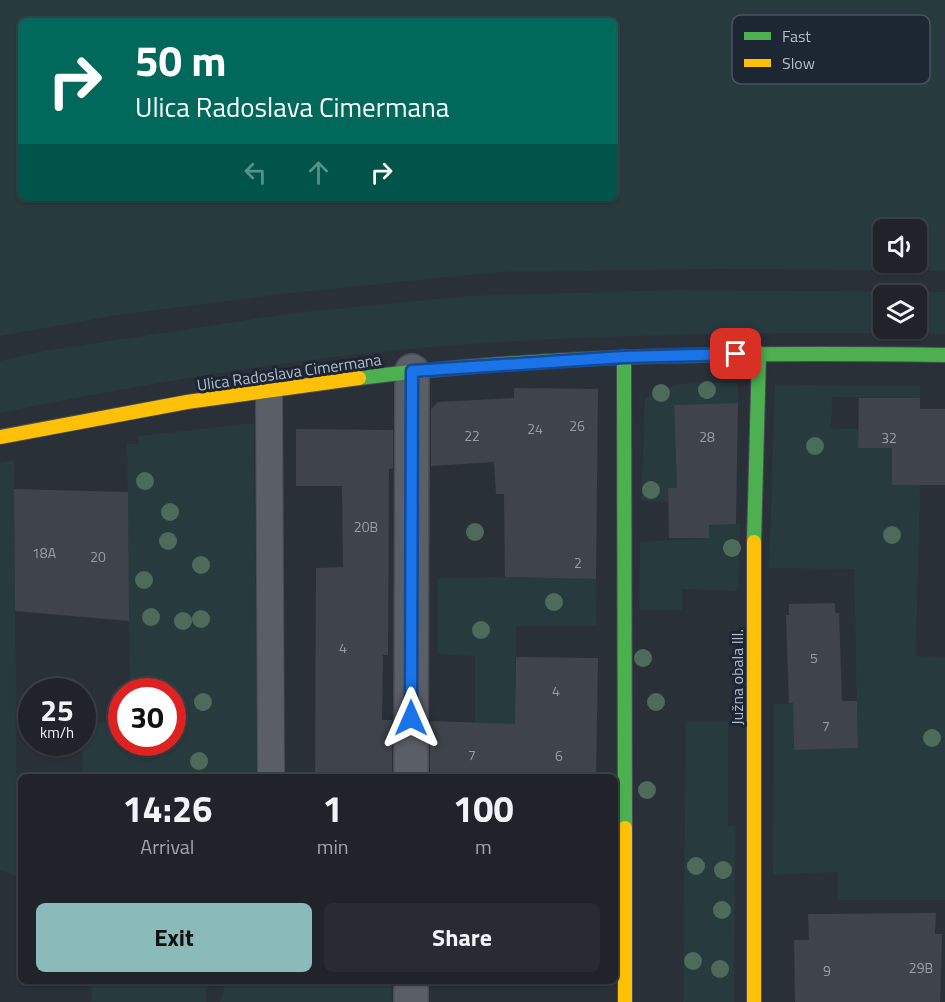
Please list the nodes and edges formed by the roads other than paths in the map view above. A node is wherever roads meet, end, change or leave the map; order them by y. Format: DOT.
graph roads {
  1 [pos="759,353"];
  2 [pos="945,355"];
  3 [pos="624,357"];
  4 [pos="412,371"];
  5 [pos="268,391"];
  6 [pos="0,437"];
  7 [pos="271,774"];
  8 [pos="411,774"];
  9 [pos="411,984"];
  10 [pos="411,1002"];
  11 [pos="625,1002"];
  12 [pos="754,1002"];
  1 -- 2 [label="street, Ulica Radoslava Cimermana"];
  1 -- 3 [label="street, Ulica Radoslava Cimermana"];
  1 -- 12 [label="street, Južna obala III."];
  3 -- 4 [label="street, Ulica Radoslava Cimermana"];
  3 -- 11 [label="street"];
  4 -- 5 [label="street, Ulica Radoslava Cimermana"];
  4 -- 8 [label="street"];
  5 -- 6 [label="street, Ulica Radoslava Cimermana"];
  5 -- 7 [label="lane"];
  9 -- 10 [label="street"];
}
